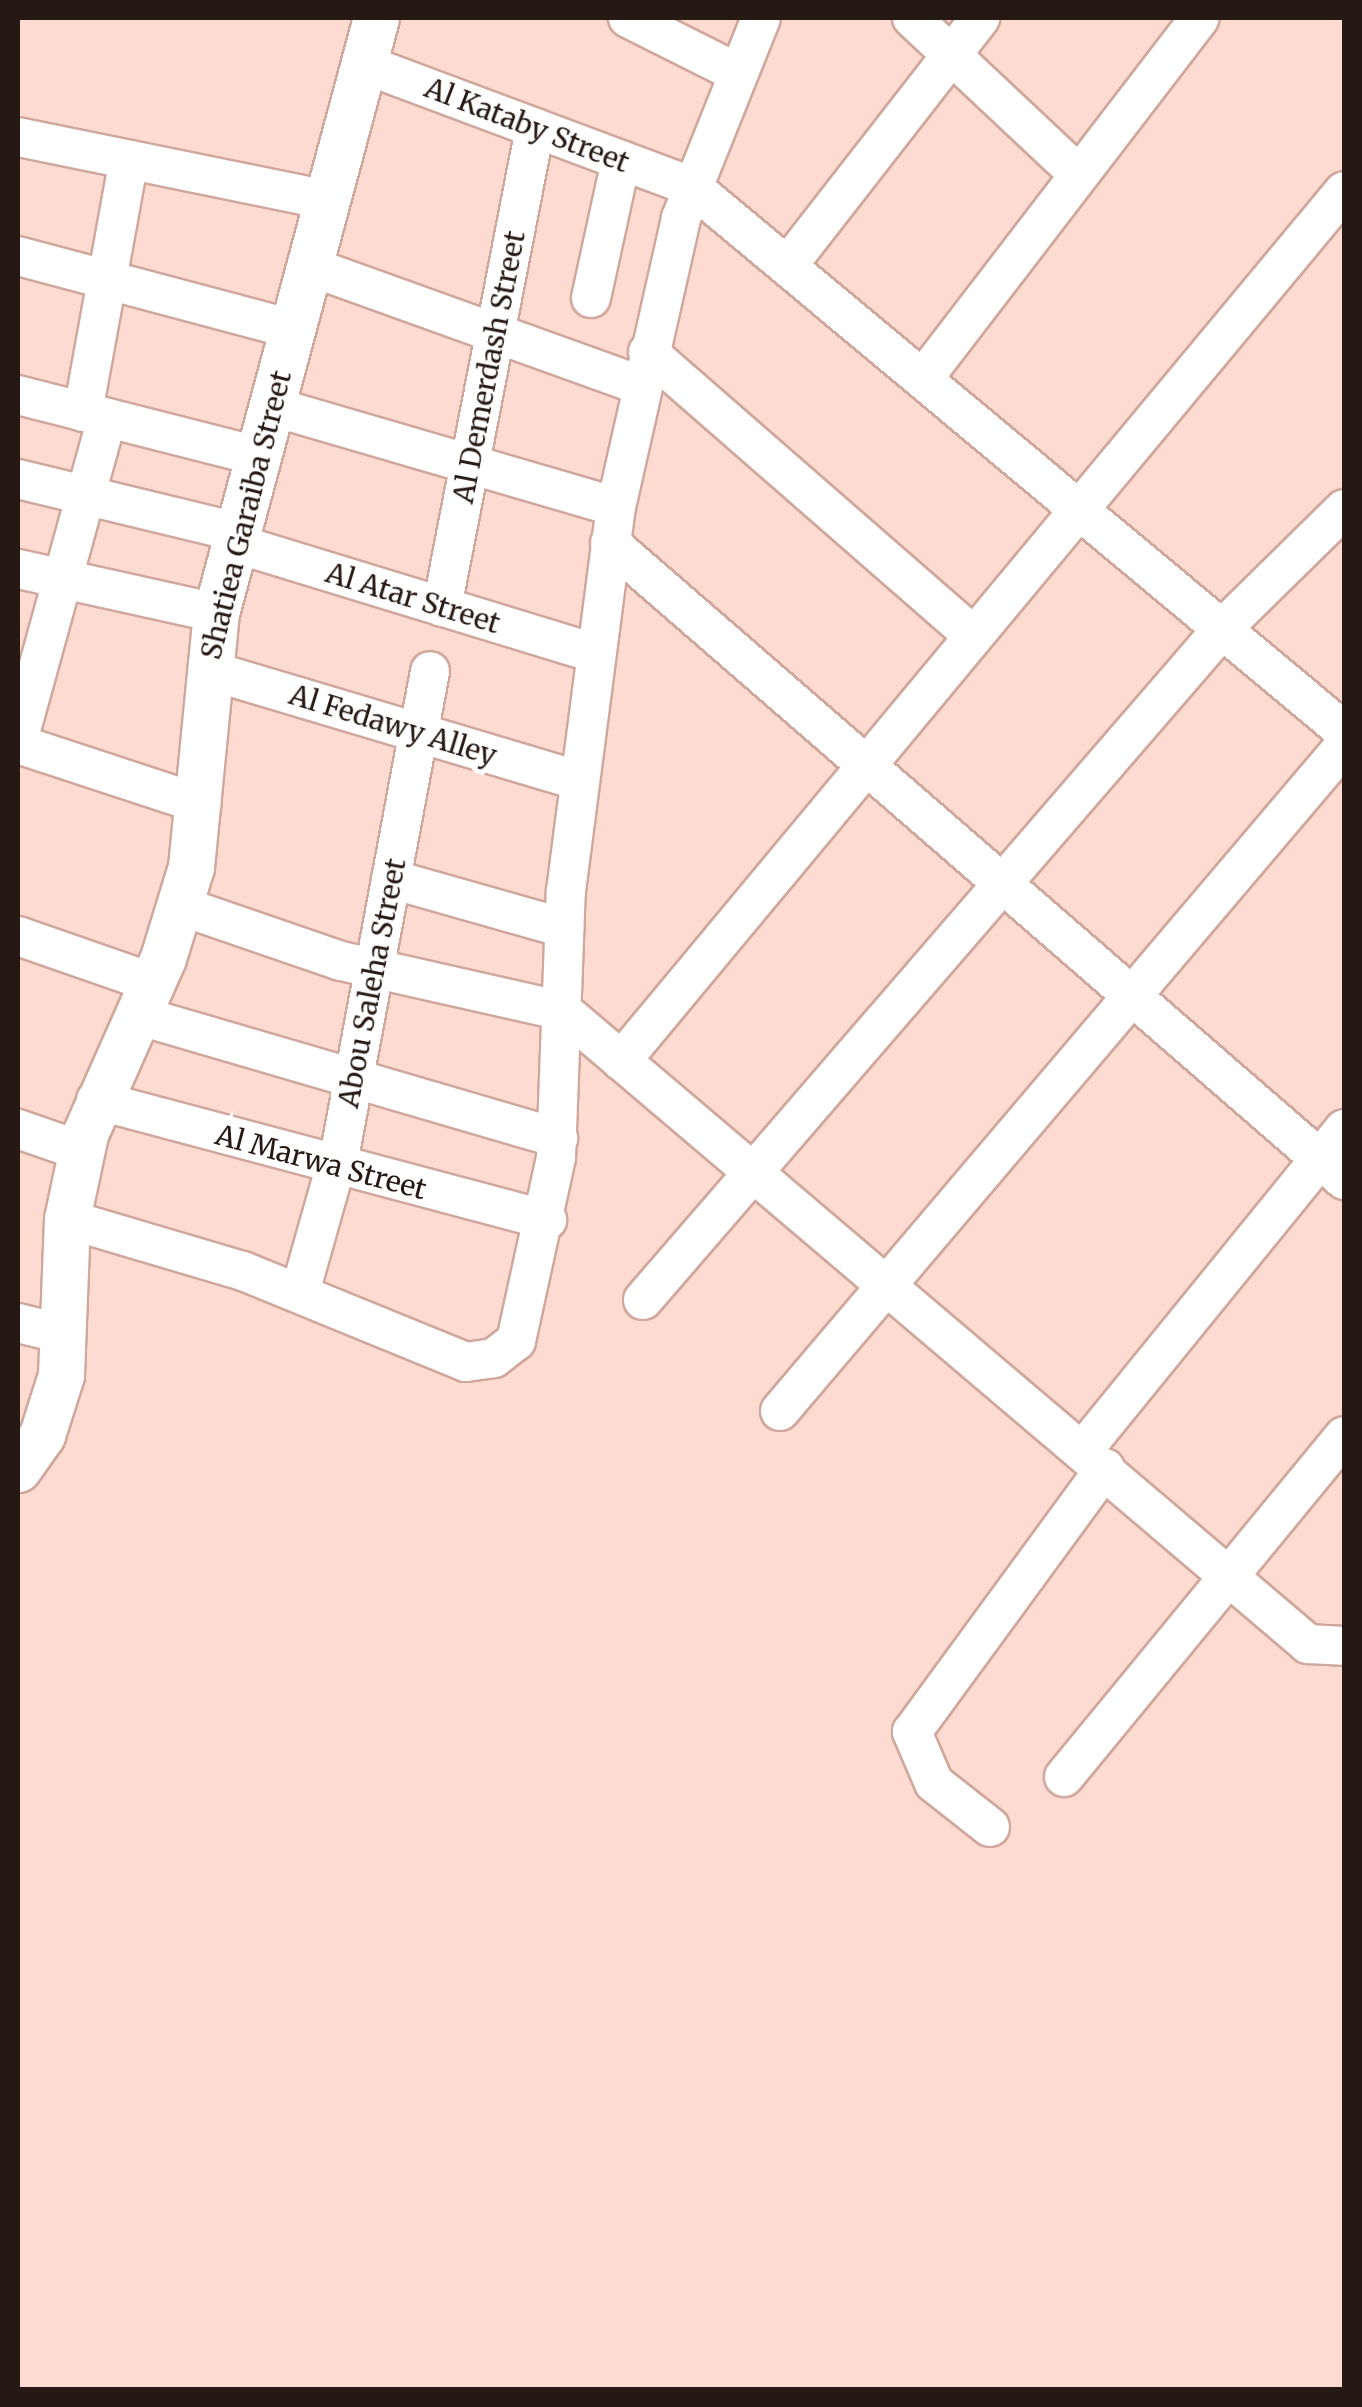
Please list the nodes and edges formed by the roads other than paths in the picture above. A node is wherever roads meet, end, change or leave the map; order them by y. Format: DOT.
graph roads {
  1 [pos="376,18"];
  2 [pos="628,18"];
  3 [pos="761,18"];
  4 [pos="912,18"];
  5 [pos="980,18"];
  6 [pos="1200,18"];
  7 [pos="681,30"];
  8 [pos="952,53"];
  9 [pos="364,64"];
  10 [pos="736,72"];
  11 [pos="535,128"];
  12 [pos="18,137"];
  13 [pos="128,160"];
  14 [pos="622,160"];
  15 [pos="1079,175"];
  16 [pos="690,186"];
  17 [pos="1344,191"];
  18 [pos="327,200"];
  19 [pos="18,256"];
  20 [pos="309,266"];
  21 [pos="788,266"];
  22 [pos="112,281"];
  23 [pos="591,298"];
  24 [pos="292,329"];
  25 [pos="496,333"];
  26 [pos="644,369"];
  27 [pos="925,376"];
  28 [pos="18,395"];
  29 [pos="270,406"];
  30 [pos="95,415"];
  31 [pos="258,456"];
  32 [pos="470,464"];
  33 [pos="18,480"];
  34 [pos="86,496"];
  35 [pos="1081,502"];
  36 [pos="1344,510"];
  37 [pos="613,525"];
  38 [pos="235,538"];
  39 [pos="18,569"];
  40 [pos="64,580"];
  41 [pos="442,607"];
  42 [pos="216,613"];
  43 [pos="1224,628"];
  44 [pos="970,633"];
  45 [pos="593,653"];
  46 [pos="208,670"];
  47 [pos="430,671"];
  48 [pos="1344,731"];
  49 [pos="419,733"];
  50 [pos="18,743"];
  51 [pos="1344,746"];
  52 [pos="865,765"];
  53 [pos="578,780"];
  54 [pos="201,804"];
  55 [pos="391,879"];
  56 [pos="1001,884"];
  57 [pos="180,906"];
  58 [pos="564,928"];
  59 [pos="18,936"];
  60 [pos="374,970"];
  61 [pos="145,999"];
  62 [pos="1135,1000"];
  63 [pos="563,1011"];
  64 [pos="621,1060"];
  65 [pos="353,1082"];
  66 [pos="96,1100"];
  67 [pos="1344,1129"];
  68 [pos="18,1130"];
  69 [pos="558,1138"];
  70 [pos="81,1151"];
  71 [pos="336,1169"];
  72 [pos="1332,1170"];
  73 [pos="755,1173"];
  74 [pos="67,1219"];
  75 [pos="547,1220"];
  76 [pos="891,1288"];
  77 [pos="300,1292"];
  78 [pos="643,1300"];
  79 [pos="18,1322"];
  80 [pos="63,1334"];
  81 [pos="780,1412"];
  82 [pos="1344,1436"];
  83 [pos="1095,1459"];
  84 [pos="18,1469"];
  85 [pos="1229,1576"];
  86 [pos="1344,1646"];
  87 [pos="1064,1777"];
  88 [pos="990,1827"];
  1 -- 9 [label="street, Shatiea Garaiba Street"];
  2 -- 7 [label="street"];
  3 -- 10 [label="street"];
  4 -- 8 [label="street"];
  5 -- 8 [label="street"];
  6 -- 15 [label="street"];
  7 -- 10 [label="street"];
  8 -- 15 [label="street"];
  8 -- 21 [label="street"];
  9 -- 11 [label="street, Al Kataby Street"];
  9 -- 18 [label="street, Shatiea Garaiba Street"];
  10 -- 16 [label="street"];
  11 -- 14 [label="street, Al Kataby Street"];
  11 -- 25 [label="street, Al Demerdash Street"];
  12 -- 13 [label="street"];
  13 -- 18 [label="street"];
  13 -- 22 [label="street"];
  14 -- 16 [label="street, Al Kataby Street"];
  14 -- 23 [label="street"];
  15 -- 27 [label="street"];
  16 -- 21 [label="street, Al Kataby Street"];
  16 -- 26 [label="street"];
  17 -- 35 [label="street"];
  18 -- 20 [label="street, Shatiea Garaiba Street"];
  19 -- 22 [label="street"];
  20 -- 24 [label="street, Shatiea Garaiba Street"];
  20 -- 25 [label="street"];
  21 -- 27 [label="street, Al Kataby Street"];
  22 -- 24 [label="street"];
  22 -- 30 [label="street"];
  24 -- 29 [label="street, Shatiea Garaiba Street"];
  25 -- 26 [label="street"];
  25 -- 32 [label="street, Al Demerdash Street"];
  26 -- 37 [label="street"];
  26 -- 44 [label="street"];
  27 -- 35 [label="street, Al Kataby Street"];
  28 -- 30 [label="street"];
  29 -- 31 [label="street, Shatiea Garaiba Street"];
  29 -- 32 [label="street"];
  30 -- 31 [label="street"];
  30 -- 34 [label="street"];
  31 -- 38 [label="street, Shatiea Garaiba Street"];
  32 -- 37 [label="street"];
  32 -- 41 [label="street, Al Demerdash Street"];
  33 -- 34 [label="street, Al Atar Street"];
  34 -- 38 [label="street, Al Atar Street"];
  34 -- 40 [label="street"];
  35 -- 43 [label="street, Al Kataby Street"];
  35 -- 44 [label="street"];
  36 -- 43 [label="street"];
  37 -- 45 [label="street"];
  37 -- 52 [label="street"];
  38 -- 41 [label="street, Al Atar Street"];
  38 -- 42 [label="street, Shatiea Garaiba Street"];
  39 -- 40 [label="street"];
  40 -- 42 [label="street"];
  40 -- 50 [label="street"];
  41 -- 45 [label="street, Al Atar Street"];
  42 -- 46 [label="street, Shatiea Garaiba Street"];
  43 -- 48 [label="street, Al Kataby Street"];
  43 -- 56 [label="street"];
  44 -- 52 [label="street"];
  45 -- 53 [label="street"];
  46 -- 49 [label="street, Al Fedawy Alley"];
  46 -- 54 [label="street, Shatiea Garaiba Street"];
  47 -- 49 [label="street, Abou Saleha Street"];
  49 -- 53 [label="street, Al Fedawy Alley"];
  49 -- 55 [label="street, Abou Saleha Street"];
  50 -- 54 [label="street"];
  51 -- 62 [label="street"];
  52 -- 56 [label="street"];
  52 -- 64 [label="street"];
  53 -- 58 [label="street"];
  54 -- 57 [label="street, Shatiea Garaiba Street"];
  55 -- 58 [label="street"];
  55 -- 60 [label="street, Abou Saleha Street"];
  56 -- 62 [label="street"];
  56 -- 73 [label="street"];
  57 -- 60 [label="street"];
  57 -- 61 [label="street, Shatiea Garaiba Street"];
  58 -- 63 [label="street"];
  59 -- 61 [label="street"];
  60 -- 63 [label="street"];
  60 -- 65 [label="street, Abou Saleha Street"];
  61 -- 65 [label="street"];
  61 -- 66 [label="street, Shatiea Garaiba Street"];
  62 -- 72 [label="street"];
  62 -- 76 [label="street"];
  63 -- 64 [label="street"];
  63 -- 69 [label="street"];
  64 -- 73 [label="street"];
  65 -- 69 [label="street"];
  65 -- 71 [label="street, Abou Saleha Street"];
  66 -- 70 [label="street, Shatiea Garaiba Street"];
  66 -- 71 [label="street, Al Marwa Street"];
  67 -- 72 [label="street"];
  68 -- 70 [label="street"];
  69 -- 75 [label="street"];
  70 -- 74 [label="street, Shatiea Garaiba Street"];
  71 -- 75 [label="street, Al Marwa Street"];
  71 -- 77 [label="street, Abou Saleha Street"];
  72 -- 83 [label="street"];
  73 -- 76 [label="street"];
  73 -- 78 [label="street"];
  74 -- 77 [label="street"];
  74 -- 80 [label="street, Shatiea Garaiba Street"];
  75 -- 77 [label="street"];
  76 -- 81 [label="street"];
  76 -- 83 [label="street"];
  79 -- 80 [label="street"];
  80 -- 84 [label="street, Shatiea Garaiba Street"];
  82 -- 85 [label="street"];
  83 -- 85 [label="street"];
  83 -- 88 [label="street"];
  85 -- 86 [label="street"];
  85 -- 87 [label="street"];
}
